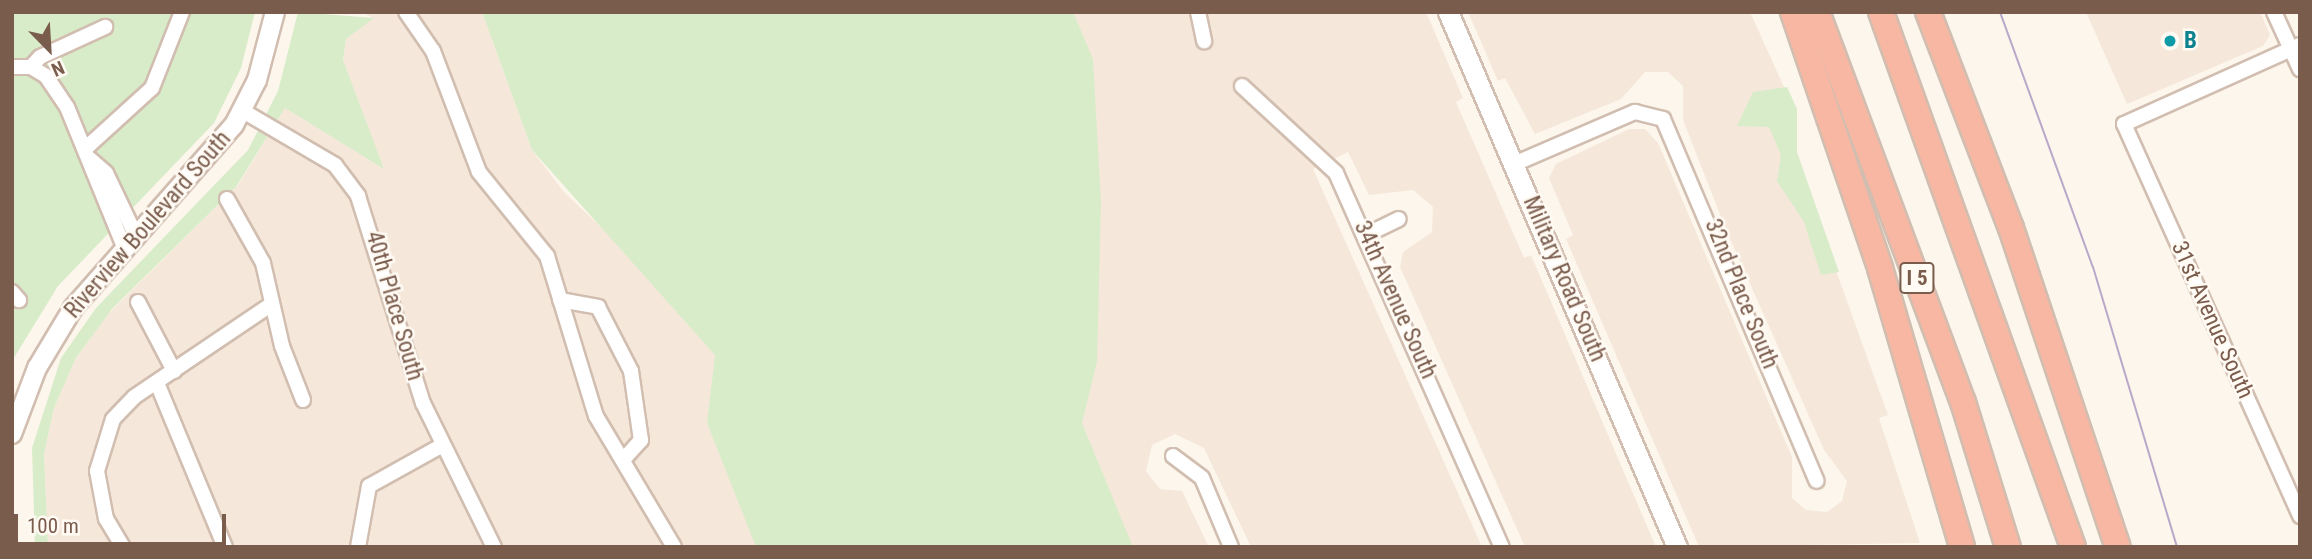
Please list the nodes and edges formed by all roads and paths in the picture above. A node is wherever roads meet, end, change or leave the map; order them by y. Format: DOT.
graph roads {
  1 [pos="182,12"];
  2 [pos="275,12"];
  3 [pos="406,12"];
  4 [pos="1198,12"];
  5 [pos="1448,12"];
  6 [pos="1793,12"];
  7 [pos="1817,12"];
  8 [pos="1881,12"];
  9 [pos="1928,12"];
  10 [pos="2274,12"];
  11 [pos="105,27"];
  12 [pos="1204,41"];
  13 [pos="2295,47"];
  14 [pos="12,67"];
  15 [pos="31,67"];
  16 [pos="2300,69"];
  17 [pos="1242,86"];
  18 [pos="243,111"];
  19 [pos="88,153"];
  20 [pos="1514,164"];
  21 [pos="228,199"];
  22 [pos="1399,219"];
  23 [pos="1368,234"];
  24 [pos="130,242"];
  25 [pos="560,300"];
  26 [pos="138,302"];
  27 [pos="272,304"];
  28 [pos="174,371"];
  29 [pos="157,383"];
  30 [pos="303,400"];
  31 [pos="12,434"];
  32 [pos="442,446"];
  33 [pos="1173,456"];
  34 [pos="624,459"];
  35 [pos="1817,481"];
  36 [pos="2300,516"];
  37 [pos="2116,540"];
  38 [pos="123,547"];
  39 [pos="225,547"];
  40 [pos="358,547"];
  41 [pos="494,547"];
  42 [pos="674,547"];
  43 [pos="1231,547"];
  44 [pos="1502,547"];
  45 [pos="1677,547"];
  46 [pos="1962,547"];
  47 [pos="2008,547"];
  48 [pos="2073,547"];
  1 -- 19 [label="street"];
  2 -- 18 [label="street, Riverview Boulevard South"];
  3 -- 25 [label="street"];
  4 -- 12 [label="street"];
  5 -- 20 [label="main road, Military Road South"];
  6 -- 46 [label="highway"];
  7 -- 47 [label="highway, I 5"];
  8 -- 48 [label="highway"];
  9 -- 37 [label="highway"];
  10 -- 13 [label="street"];
  11 -- 15 [label="street"];
  13 -- 16 [label="street"];
  13 -- 36 [label="street, 31st Avenue South"];
  14 -- 15 [label="street"];
  15 -- 19 [label="street"];
  17 -- 23 [label="street, 34th Avenue South"];
  18 -- 24 [label="street, Riverview Boulevard South"];
  18 -- 32 [label="street, 40th Place South"];
  19 -- 24 [label="street"];
  20 -- 35 [label="street, 32nd Place South"];
  20 -- 45 [label="main road, Military Road South"];
  21 -- 27 [label="street"];
  22 -- 23 [label="street"];
  23 -- 44 [label="street, 34th Avenue South"];
  24 -- 31 [label="street, Riverview Boulevard South"];
  25 -- 34 [label="street"];
  25 -- 34 [label="street"];
  26 -- 28 [label="street"];
  27 -- 28 [label="street"];
  27 -- 30 [label="street"];
  28 -- 29 [label="street"];
  29 -- 38 [label="street"];
  29 -- 39 [label="street"];
  32 -- 40 [label="street"];
  32 -- 41 [label="street, 40th Place South"];
  33 -- 43 [label="street"];
  34 -- 42 [label="street"];
}
